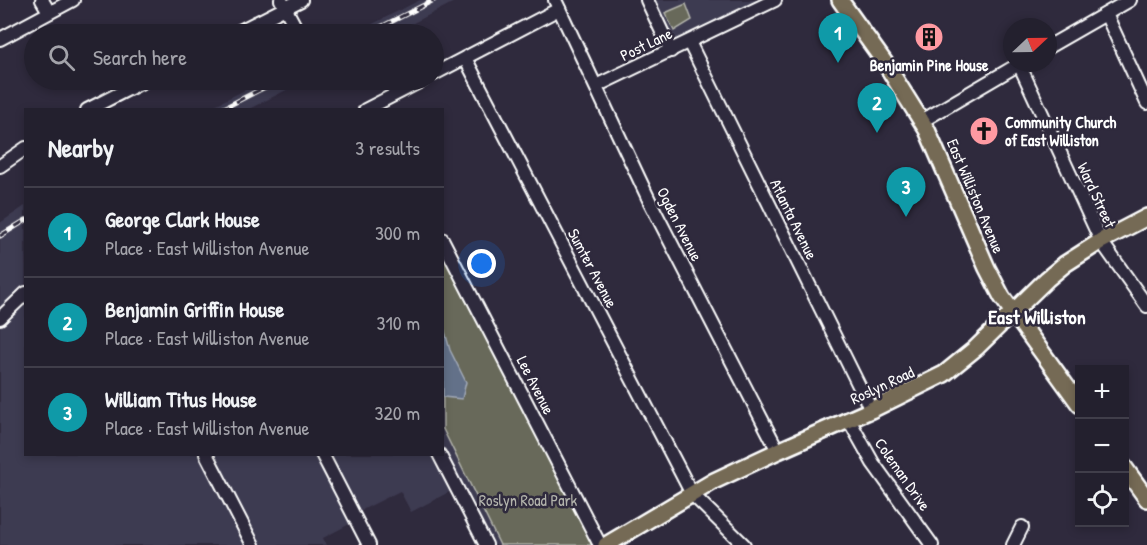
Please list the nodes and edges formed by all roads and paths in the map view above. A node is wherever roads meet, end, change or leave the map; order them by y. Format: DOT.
graph roads {
  1 [pos="42,0"];
  2 [pos="73,0"];
  3 [pos="301,0"];
  4 [pos="647,0"];
  5 [pos="774,0"];
  6 [pos="840,0"];
  7 [pos="1130,0"];
  8 [pos="283,4"];
  9 [pos="557,5"];
  10 [pos="49,12"];
  11 [pos="1106,14"];
  12 [pos="27,24"];
  13 [pos="250,24"];
  14 [pos="294,24"];
  15 [pos="24,26"];
  16 [pos="0,39"];
  17 [pos="689,42"];
  18 [pos="1057,42"];
  19 [pos="670,51"];
  20 [pos="465,58"];
  21 [pos="444,69"];
  22 [pos="1006,72"];
  23 [pos="1024,72"];
  24 [pos="596,86"];
  25 [pos="126,90"];
  26 [pos="404,90"];
  27 [pos="1147,103"];
  28 [pos="91,108"];
  29 [pos="371,108"];
  30 [pos="922,121"];
  31 [pos="24,149"];
  32 [pos="0,166"];
  33 [pos="1147,217"];
  34 [pos="1101,241"];
  35 [pos="444,243"];
  36 [pos="24,294"];
  37 [pos="1147,306"];
  38 [pos="1013,313"];
  39 [pos="0,318"];
  40 [pos="1075,398"];
  41 [pos="871,410"];
  42 [pos="849,420"];
  43 [pos="777,451"];
  44 [pos="207,456"];
  45 [pos="323,456"];
  46 [pos="440,456"];
  47 [pos="1129,473"];
  48 [pos="692,494"];
  49 [pos="1147,499"];
  50 [pos="1022,527"];
  51 [pos="253,545"];
  52 [pos="369,545"];
  53 [pos="486,545"];
  54 [pos="600,545"];
  55 [pos="606,545"];
  56 [pos="744,545"];
  57 [pos="932,545"];
  58 [pos="1013,545"];
  1 -- 10 [label="street"];
  2 -- 10 [label="street"];
  3 -- 8 [label="street"];
  4 -- 19 [label="street"];
  5 -- 17 [label="street, Post Lane"];
  6 -- 30 [label="main road, East Williston Avenue"];
  7 -- 11 [label="street"];
  8 -- 13 [label="street"];
  8 -- 14 [label="street"];
  9 -- 20 [label="street"];
  9 -- 24 [label="street, Ogden Avenue"];
  10 -- 12 [label="street"];
  11 -- 18 [label="street"];
  11 -- 27 [label="street"];
  15 -- 16 [label="street"];
  17 -- 19 [label="street, Post Lane"];
  17 -- 41 [label="street, Atlanta Avenue"];
  19 -- 24 [label="street, Post Lane"];
  20 -- 21 [label="street"];
  20 -- 48 [label="street, Sumter Avenue"];
  22 -- 30 [label="street"];
  23 -- 34 [label="street, Ward Street"];
  24 -- 43 [label="street, Ogden Avenue"];
  25 -- 28 [label="street"];
  26 -- 29 [label="street"];
  30 -- 38 [label="main road, East Williston Avenue"];
  31 -- 32 [label="street"];
  33 -- 34 [label="main road, Roslyn Road"];
  34 -- 37 [label="street, Ward Street"];
  34 -- 38 [label="main road, Roslyn Road"];
  35 -- 54 [label="street, Lee Avenue"];
  36 -- 39 [label="street"];
  38 -- 40 [label="main road, East Williston Avenue"];
  38 -- 41 [label="main road, Roslyn Road"];
  41 -- 42 [label="main road, Roslyn Road"];
  42 -- 43 [label="main road, Roslyn Road"];
  42 -- 57 [label="street, Coleman Drive"];
  43 -- 48 [label="main road, Roslyn Road"];
  44 -- 51 [label="street"];
  45 -- 52 [label="street"];
  46 -- 53 [label="street"];
  47 -- 49 [label="main road"];
  48 -- 55 [label="main road, Roslyn Road"];
  48 -- 56 [label="street, Sumter Avenue"];
  50 -- 58 [label="street"];
}
